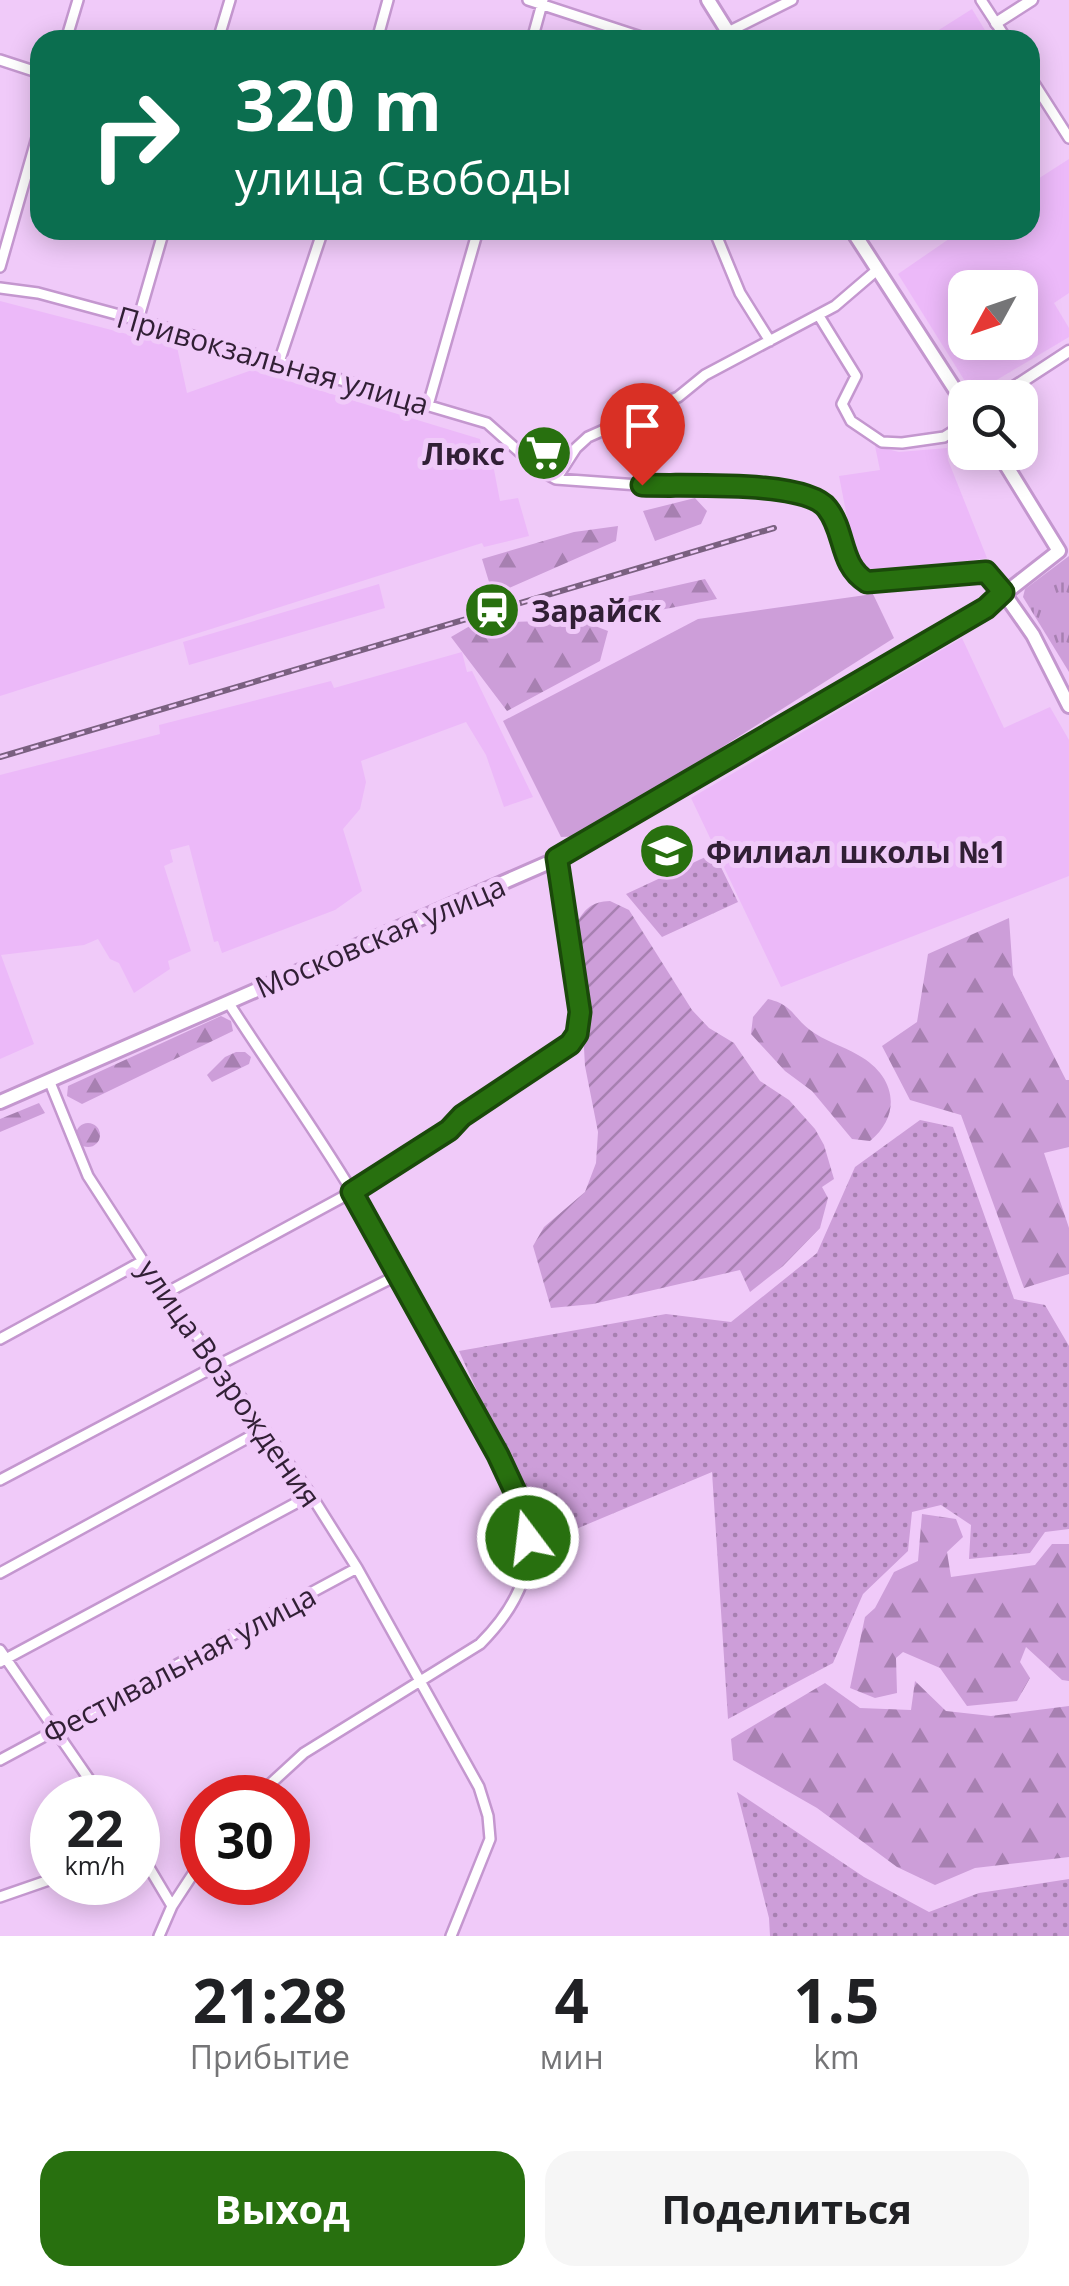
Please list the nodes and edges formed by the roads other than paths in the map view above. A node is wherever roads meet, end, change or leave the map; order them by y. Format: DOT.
graph roads {
  1 [pos="78,0"];
  2 [pos="230,0"];
  3 [pos="388,0"];
  4 [pos="528,0"];
  5 [pos="708,0"];
  6 [pos="792,0"];
  7 [pos="981,0"];
  8 [pos="1032,0"];
  9 [pos="542,2"];
  10 [pos="996,23"];
  11 [pos="69,30"];
  12 [pos="221,30"];
  13 [pos="380,30"];
  14 [pos="535,30"];
  15 [pos="622,30"];
  16 [pos="727,30"];
  17 [pos="741,30"];
  18 [pos="1001,30"];
  19 [pos="0,60"];
  20 [pos="30,70"];
  21 [pos="1040,92"];
  22 [pos="1069,138"];
  23 [pos="30,162"];
  24 [pos="161,240"];
  25 [pos="320,240"];
  26 [pos="475,240"];
  27 [pos="718,240"];
  28 [pos="858,240"];
  29 [pos="0,267"];
  30 [pos="877,270"];
  31 [pos="0,288"];
  32 [pos="819,316"];
  33 [pos="138,320"];
  34 [pos="770,341"];
  35 [pos="1069,352"];
  36 [pos="279,362"];
  37 [pos="949,380"];
  38 [pos="1025,380"];
  39 [pos="428,405"];
  40 [pos="948,435"];
  41 [pos="1011,470"];
  42 [pos="556,479"];
  43 [pos="1064,547"];
  44 [pos="1003,592"];
  45 [pos="1069,706"];
  46 [pos="557,858"];
  47 [pos="228,1002"];
  48 [pos="49,1080"];
  49 [pos="0,1102"];
  50 [pos="352,1192"];
  51 [pos="143,1261"];
  52 [pos="398,1275"];
  53 [pos="166,1293"];
  54 [pos="0,1339"];
  55 [pos="216,1366"];
  56 [pos="262,1430"];
  57 [pos="0,1480"];
  58 [pos="311,1496"];
  59 [pos="358,1568"];
  60 [pos="0,1573"];
  61 [pos="2,1657"];
  62 [pos="422,1681"];
  63 [pos="55,1730"];
  64 [pos="0,1760"];
  65 [pos="86,1775"];
  66 [pos="280,1775"];
  67 [pos="30,1886"];
  68 [pos="160,1886"];
  69 [pos="180,1894"];
  70 [pos="0,1896"];
  71 [pos="172,1906"];
  72 [pos="158,1936"];
  73 [pos="451,1936"];
  1 -- 11 [label="street"];
  2 -- 12 [label="street"];
  3 -- 13 [label="street"];
  4 -- 9 [label="street"];
  5 -- 16 [label="main road"];
  6 -- 17 [label="street"];
  7 -- 10 [label="street"];
  8 -- 10 [label="street"];
  9 -- 14 [label="street"];
  9 -- 15 [label="street"];
  10 -- 18 [label="street"];
  19 -- 20 [label="street"];
  21 -- 22 [label="street"];
  23 -- 29 [label="street"];
  24 -- 33 [label="street"];
  25 -- 36 [label="street"];
  26 -- 39 [label="street"];
  27 -- 34 [label="street"];
  28 -- 30 [label="main road"];
  30 -- 32 [label="street"];
  30 -- 37 [label="main road"];
  31 -- 33 [label="street, Привокзальная улица"];
  32 -- 34 [label="street"];
  32 -- 40 [label="street"];
  33 -- 36 [label="street, Привокзальная улица"];
  34 -- 42 [label="street"];
  35 -- 38 [label="street"];
  36 -- 39 [label="street, Привокзальная улица"];
  39 -- 42 [label="street, Привокзальная улица"];
  41 -- 43 [label="main road"];
  42 -- 44 [label="street"];
  43 -- 44 [label="main road, Московская улица"];
  44 -- 45 [label="main road"];
  44 -- 46 [label="main road, Московская улица"];
  46 -- 47 [label="main road, Московская улица"];
  46 -- 50 [label="street"];
  47 -- 48 [label="main road, Московская улица"];
  47 -- 50 [label="street"];
  48 -- 49 [label="main road, Московская улица"];
  48 -- 51 [label="street, улица Возрождения"];
  50 -- 52 [label="street"];
  50 -- 53 [label="street"];
  51 -- 53 [label="street, улица Возрождения"];
  51 -- 54 [label="street"];
  52 -- 55 [label="street"];
  52 -- 62 [label="street"];
  53 -- 55 [label="street, улица Возрождения"];
  55 -- 56 [label="street, улица Возрождения"];
  55 -- 57 [label="street"];
  56 -- 58 [label="street, улица Возрождения"];
  56 -- 60 [label="street"];
  58 -- 59 [label="street, улица Возрождения"];
  58 -- 61 [label="street"];
  59 -- 62 [label="street, улица Возрождения"];
  59 -- 63 [label="street, Фестивальная улица"];
  61 -- 63 [label="street"];
  62 -- 66 [label="street"];
  62 -- 73 [label="street, улица Возрождения"];
  63 -- 64 [label="street, Фестивальная улица"];
  63 -- 65 [label="street"];
  67 -- 70 [label="street"];
  68 -- 71 [label="street"];
  69 -- 71 [label="street"];
  71 -- 72 [label="street"];
}
